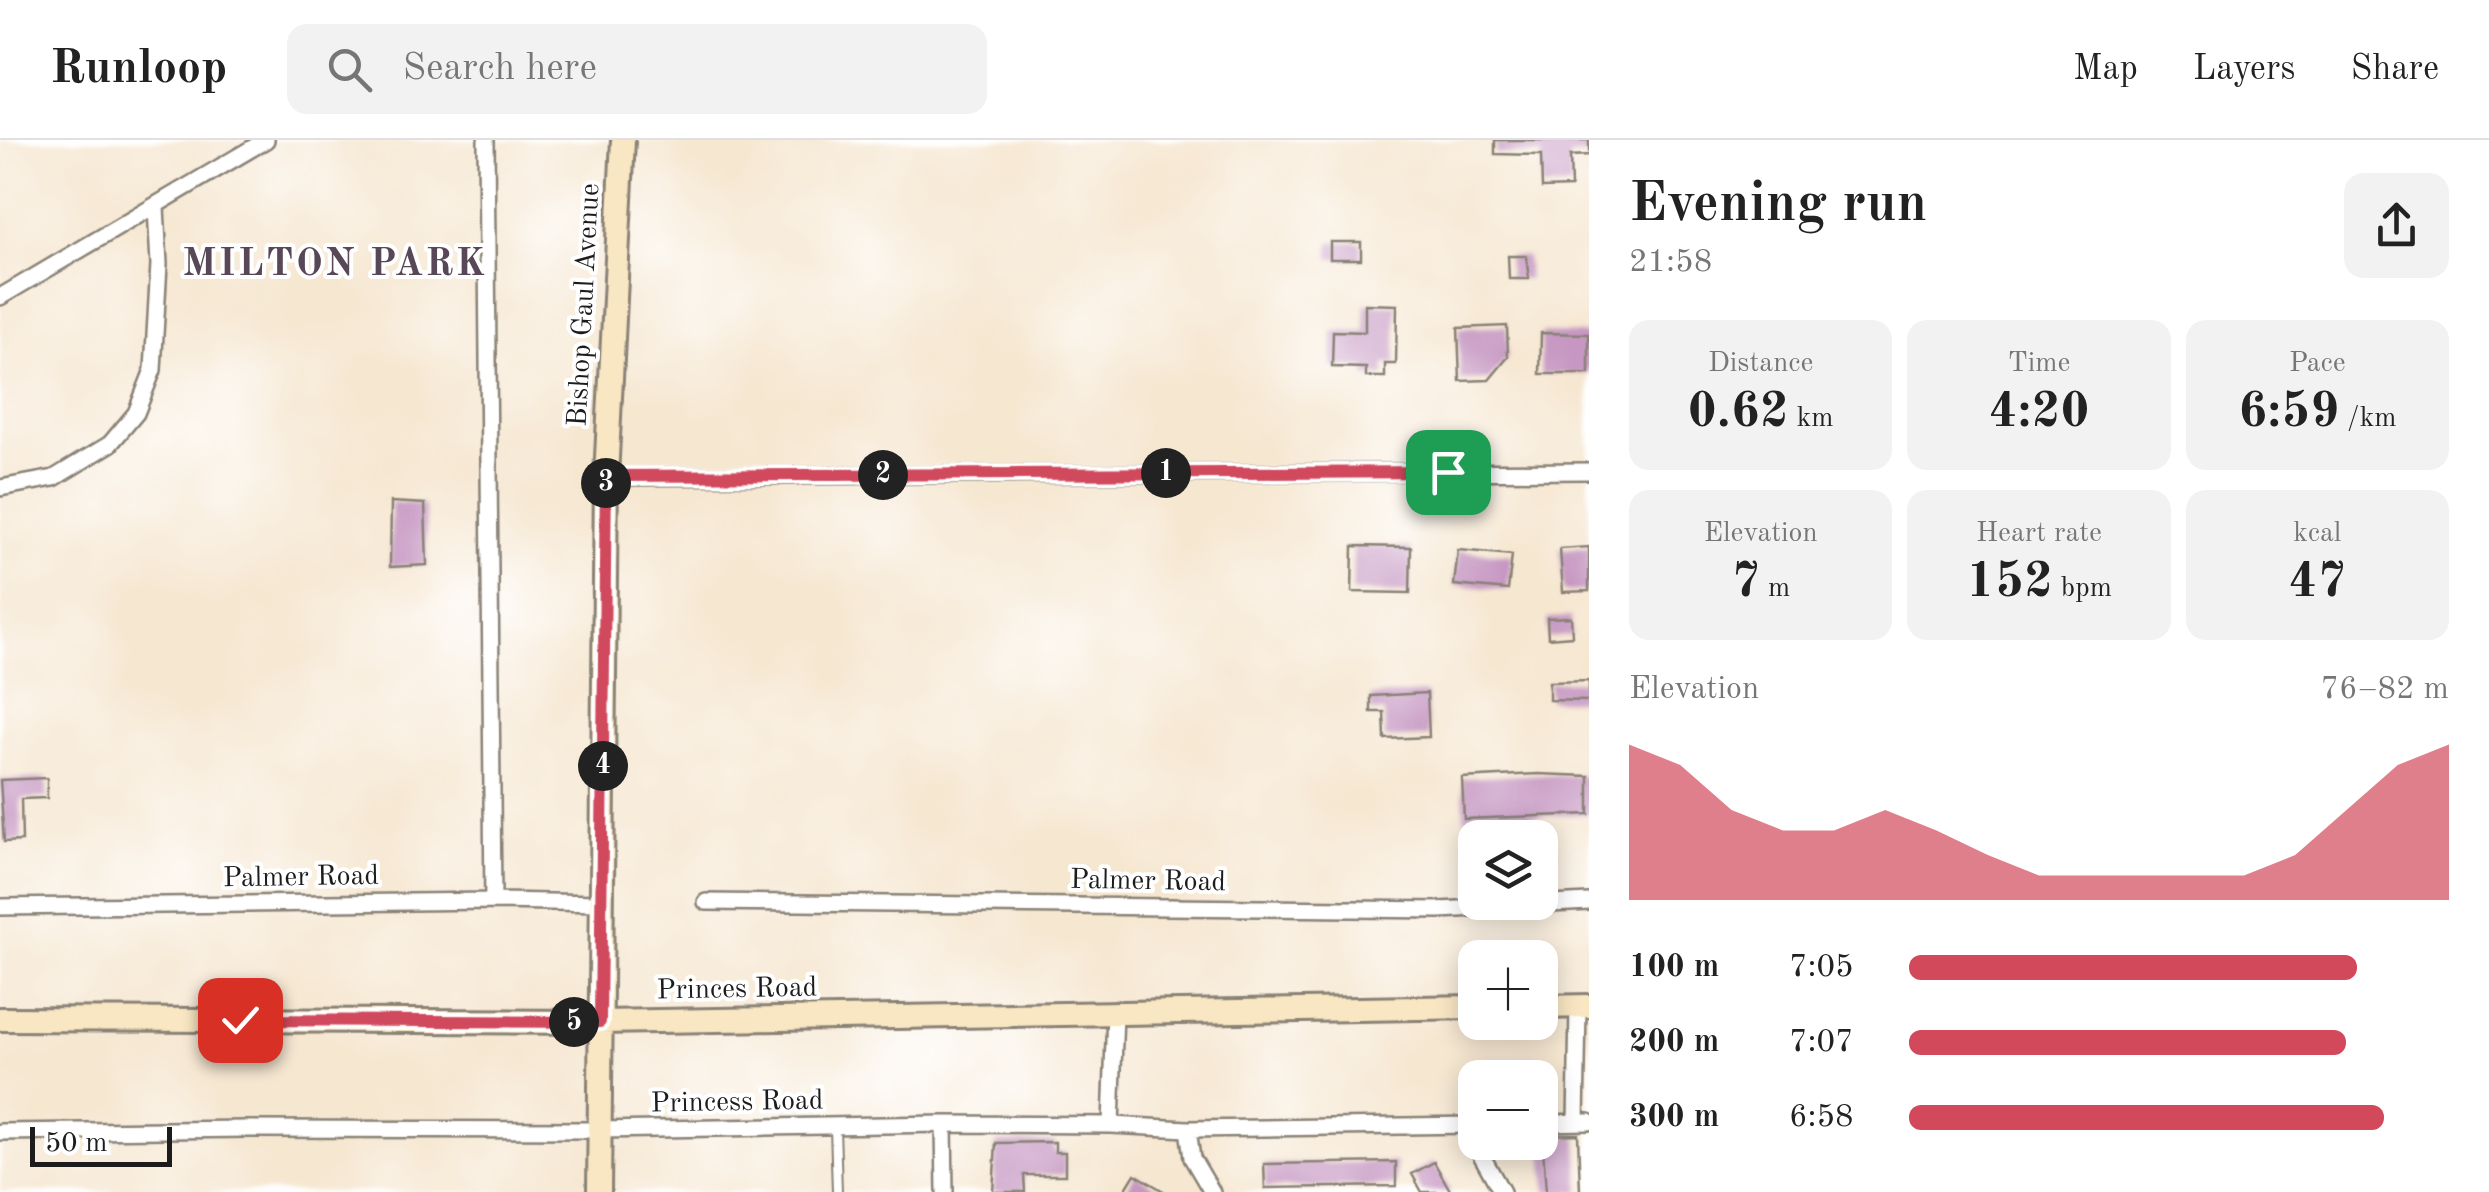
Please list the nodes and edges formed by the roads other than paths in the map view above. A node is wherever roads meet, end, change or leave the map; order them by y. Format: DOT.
graph roads {
  1 [pos="266,140"];
  2 [pos="486,140"];
  3 [pos="623,140"];
  4 [pos="156,207"];
  5 [pos="0,296"];
  6 [pos="1589,471"];
  7 [pos="606,476"];
  8 [pos="0,488"];
  9 [pos="493,900"];
  10 [pos="706,902"];
  11 [pos="1589,902"];
  12 [pos="602,903"];
  13 [pos="0,907"];
  14 [pos="1583,1006"];
  15 [pos="1558,1007"];
  16 [pos="1458,1008"];
  17 [pos="1115,1012"];
  18 [pos="0,1018"];
  19 [pos="600,1022"];
  20 [pos="1583,1122"];
  21 [pos="1558,1123"];
  22 [pos="944,1124"];
  23 [pos="1110,1124"];
  24 [pos="1458,1125"];
  25 [pos="835,1126"];
  26 [pos="1188,1129"];
  27 [pos="599,1130"];
  28 [pos="0,1132"];
  29 [pos="1484,1160"];
  30 [pos="599,1192"];
  31 [pos="837,1192"];
  32 [pos="946,1192"];
  33 [pos="1212,1192"];
  34 [pos="1502,1192"];
  1 -- 4 [label="street"];
  2 -- 9 [label="street"];
  3 -- 7 [label="main road, Bishop Gaul Avenue"];
  4 -- 5 [label="street"];
  4 -- 8 [label="street"];
  6 -- 7 [label="street"];
  7 -- 12 [label="main road, Bishop Gaul Avenue"];
  9 -- 12 [label="street, Palmer Road"];
  9 -- 13 [label="street, Palmer Road"];
  10 -- 11 [label="street, Palmer Road"];
  12 -- 19 [label="main road, Bishop Gaul Avenue"];
  14 -- 15 [label="main road"];
  14 -- 20 [label="street"];
  16 -- 17 [label="main road, Princes Road"];
  17 -- 19 [label="main road, Princes Road"];
  17 -- 23 [label="street"];
  18 -- 19 [label="main road, Princes Road"];
  19 -- 27 [label="main road, Bishop Gaul Avenue"];
  20 -- 21 [label="street"];
  22 -- 23 [label="street, Princess Road"];
  22 -- 25 [label="street, Princess Road"];
  22 -- 32 [label="street"];
  23 -- 26 [label="street, Princess Road"];
  24 -- 26 [label="street, Princess Road"];
  25 -- 27 [label="street, Princess Road"];
  25 -- 31 [label="lane"];
  26 -- 33 [label="street"];
  27 -- 28 [label="street, Princess Road"];
  27 -- 30 [label="main road, Bishop Gaul Avenue"];
  29 -- 34 [label="street"];
}
